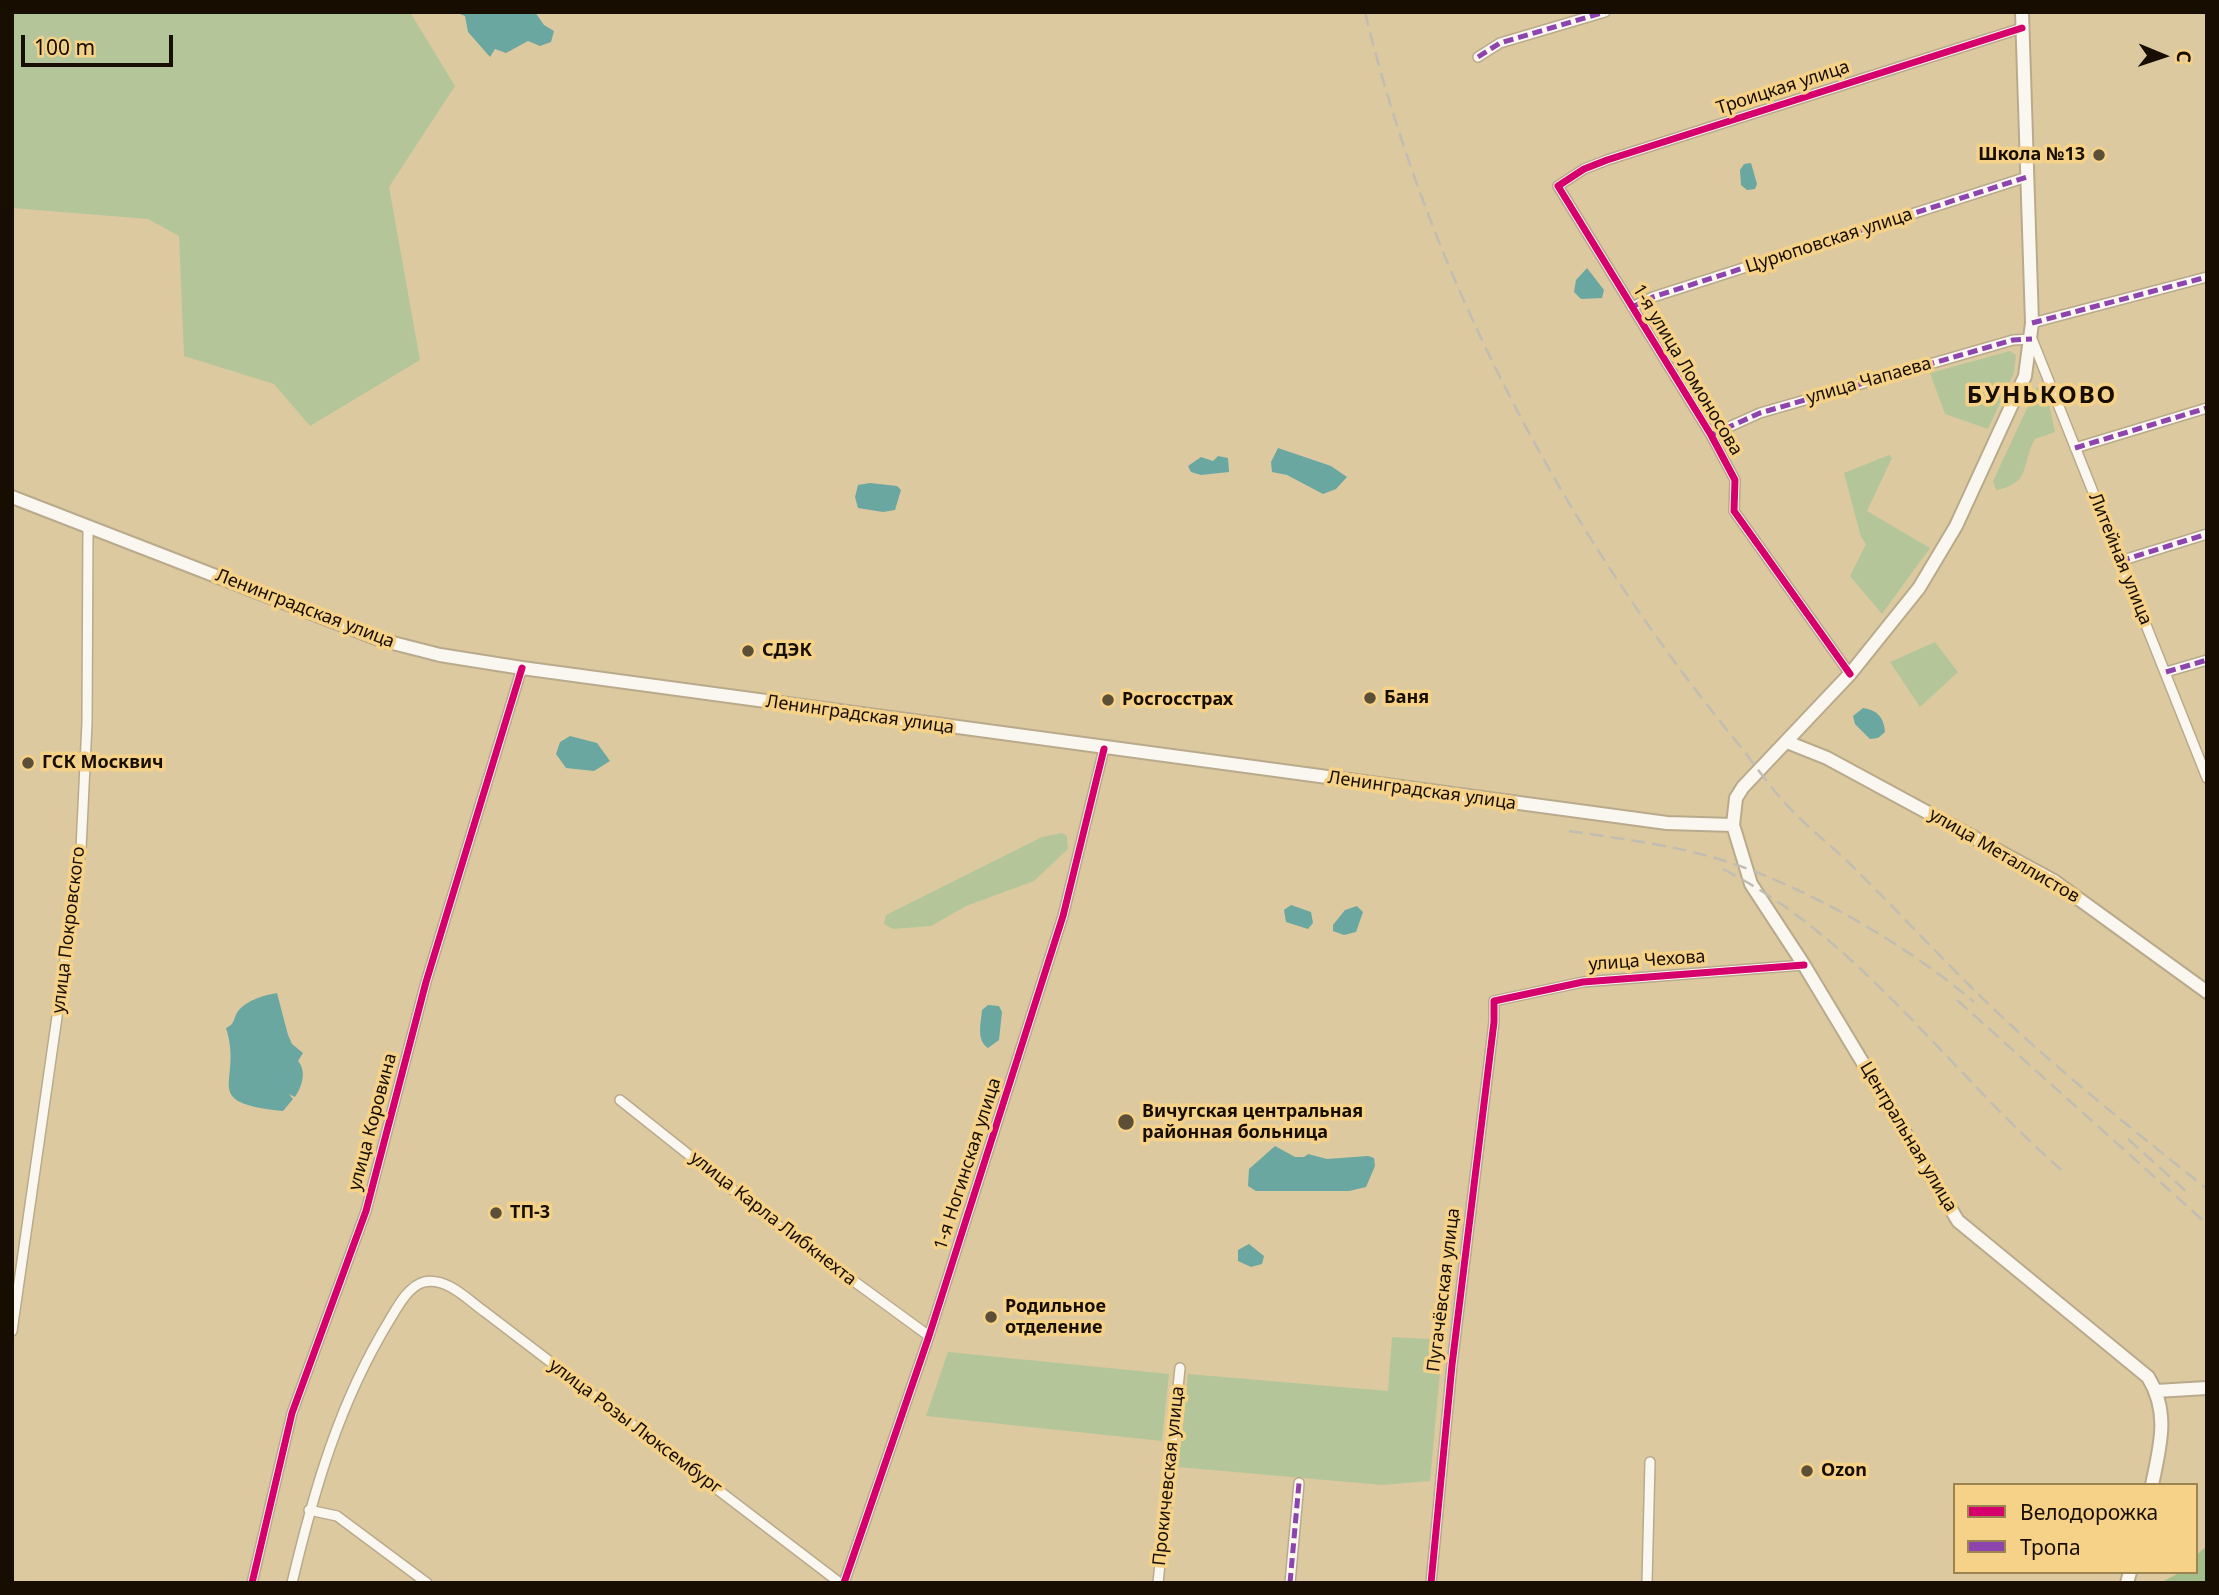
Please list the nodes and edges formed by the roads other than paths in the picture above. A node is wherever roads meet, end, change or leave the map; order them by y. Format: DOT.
graph roads {
  1 [pos="1605,12"];
  2 [pos="2022,12"];
  3 [pos="2022,28"];
  4 [pos="1478,57"];
  5 [pos="2027,177"];
  6 [pos="1558,186"];
  7 [pos="2207,277"];
  8 [pos="1632,307"];
  9 [pos="2032,323"];
  10 [pos="2032,339"];
  11 [pos="2207,408"];
  12 [pos="1710,435"];
  13 [pos="2075,448"];
  14 [pos="12,497"];
  15 [pos="88,527"];
  16 [pos="2207,534"];
  17 [pos="2120,561"];
  18 [pos="2207,660"];
  19 [pos="522,668"];
  20 [pos="2166,672"];
  21 [pos="1850,674"];
  22 [pos="1787,742"];
  23 [pos="1104,749"];
  24 [pos="2207,778"];
  25 [pos="1733,825"];
  26 [pos="1804,965"];
  27 [pos="2207,992"];
  28 [pos="1494,1001"];
  29 [pos="620,1100"];
  30 [pos="12,1331"];
  31 [pos="929,1336"];
  32 [pos="1180,1368"];
  33 [pos="2207,1388"];
  34 [pos="2156,1391"];
  35 [pos="1650,1462"];
  36 [pos="1298,1483"];
  37 [pos="2152,1483"];
  38 [pos="309,1510"];
  39 [pos="252,1583"];
  40 [pos="292,1583"];
  41 [pos="427,1583"];
  42 [pos="842,1583"];
  43 [pos="1158,1583"];
  44 [pos="1290,1583"];
  45 [pos="1432,1583"];
  46 [pos="1647,1583"];
  1 -- 4 [label="street"];
  2 -- 3 [label="main road"];
  3 -- 5 [label="main road"];
  3 -- 6 [label="street, Троицкая улица"];
  5 -- 8 [label="street, Цурюповская улица"];
  5 -- 9 [label="main road"];
  6 -- 8 [label="street, 1-я улица Ломоносова"];
  7 -- 9 [label="street"];
  8 -- 12 [label="street, 1-я улица Ломоносова"];
  9 -- 10 [label="main road"];
  10 -- 12 [label="street, улица Чапаева"];
  10 -- 13 [label="street, Литейная улица"];
  10 -- 21 [label="main road"];
  11 -- 13 [label="street"];
  12 -- 21 [label="street, 1-я улица Ломоносова"];
  13 -- 17 [label="street, Литейная улица"];
  14 -- 15 [label="main road, Ленинградская улица"];
  15 -- 19 [label="main road, Ленинградская улица"];
  15 -- 30 [label="street, улица Покровского"];
  16 -- 17 [label="street"];
  17 -- 20 [label="street, Литейная улица"];
  18 -- 20 [label="street"];
  19 -- 23 [label="main road, Ленинградская улица"];
  19 -- 39 [label="street, улица Коровина"];
  20 -- 24 [label="street, Литейная улица"];
  21 -- 22 [label="main road"];
  22 -- 25 [label="main road"];
  22 -- 27 [label="main road, улица Металлистов"];
  23 -- 25 [label="main road, Ленинградская улица"];
  23 -- 31 [label="street, 1-я Ногинская улица"];
  25 -- 26 [label="main road, Центральная улица"];
  26 -- 28 [label="street, улица Чехова"];
  26 -- 34 [label="main road, Центральная улица"];
  28 -- 45 [label="street, Пугачёвская улица"];
  29 -- 31 [label="street, улица Карла Либкнехта"];
  31 -- 42 [label="street, 1-я Ногинская улица"];
  32 -- 43 [label="street, Прокичевская улица"];
  33 -- 34 [label="main road"];
  34 -- 37 [label="main road"];
  35 -- 46 [label="street"];
  36 -- 44 [label="street"];
  38 -- 40 [label="street"];
  38 -- 41 [label="street"];
  38 -- 42 [label="street, улица Розы Люксембург"];
}
